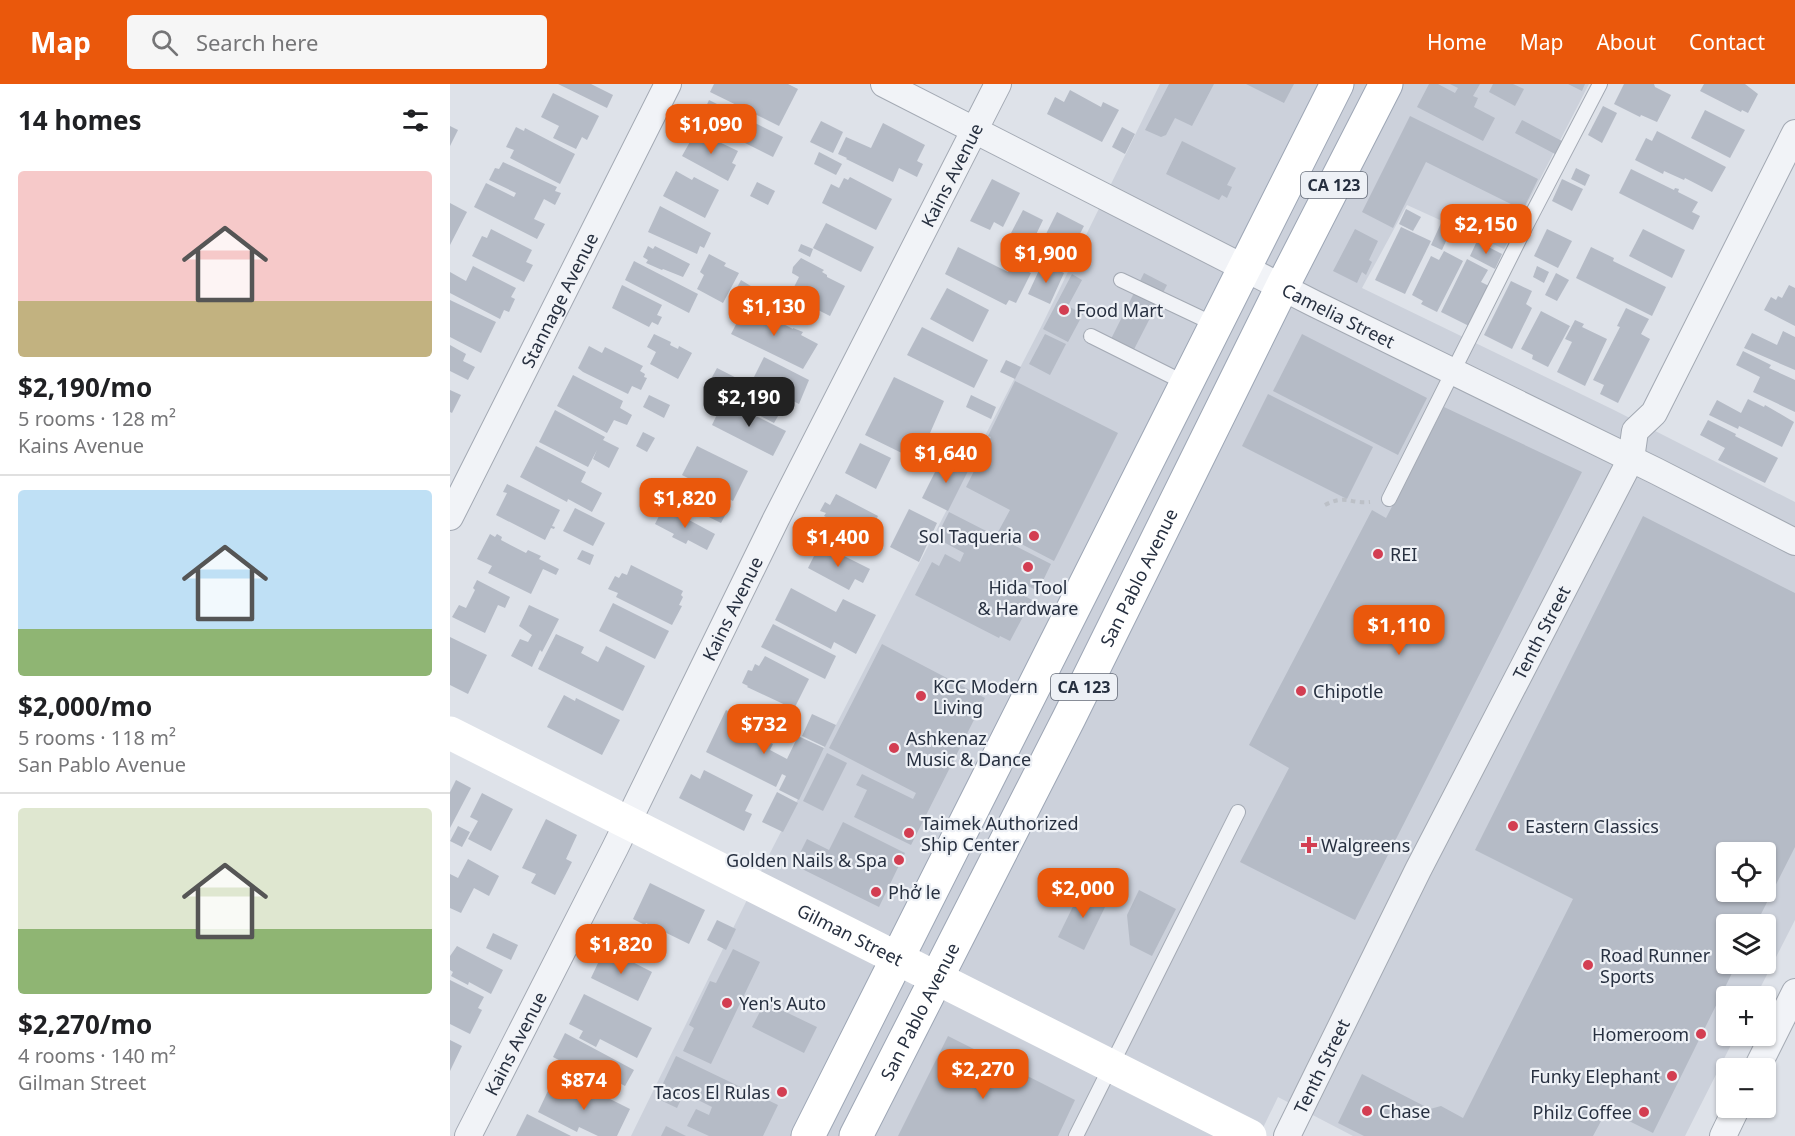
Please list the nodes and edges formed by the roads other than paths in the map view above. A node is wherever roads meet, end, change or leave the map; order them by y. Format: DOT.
graph roads {
  1 [pos="668,84"];
  2 [pos="884,84"];
  3 [pos="998,84"];
  4 [pos="1337,84"];
  5 [pos="1386,84"];
  6 [pos="1600,84"];
  7 [pos="975,130"];
  8 [pos="1795,133"];
  9 [pos="1245,268"];
  10 [pos="1121,280"];
  11 [pos="1282,287"];
  12 [pos="1216,325"];
  13 [pos="1091,336"];
  14 [pos="1454,372"];
  15 [pos="1187,384"];
  16 [pos="1631,459"];
  17 [pos="1389,499"];
  18 [pos="450,517"];
  19 [pos="1795,542"];
  20 [pos="450,733"];
  21 [pos="1238,812"];
  22 [pos="627,822"];
  23 [pos="898,959"];
  24 [pos="936,978"];
  25 [pos="1795,992"];
  26 [pos="1762,1058"];
  27 [pos="1111,1065"];
  28 [pos="1732,1118"];
  29 [pos="468,1136"];
  30 [pos="808,1136"];
  31 [pos="856,1136"];
  32 [pos="1076,1136"];
  33 [pos="1250,1136"];
  34 [pos="1287,1136"];
  35 [pos="1723,1136"];
  1 -- 18 [label="street, Stannage Avenue"];
  2 -- 7 [label="street, Camelia Street"];
  3 -- 7 [label="street, Kains Avenue"];
  4 -- 9 [label="main road, CA 123"];
  5 -- 11 [label="main road, San Pablo Avenue / CA 123"];
  6 -- 14 [label="lane"];
  7 -- 9 [label="street, Camelia Street"];
  7 -- 22 [label="street, Kains Avenue"];
  8 -- 16 [label="street, Tenth Street"];
  9 -- 11 [label="street, Camelia Street"];
  9 -- 12 [label="main road, CA 123"];
  10 -- 12 [label="lane"];
  11 -- 14 [label="street, Camelia Street"];
  11 -- 24 [label="main road, San Pablo Avenue / CA 123"];
  12 -- 15 [label="main road, CA 123"];
  13 -- 15 [label="lane"];
  14 -- 16 [label="street, Camelia Street"];
  14 -- 17 [label="lane"];
  15 -- 23 [label="main road, CA 123"];
  16 -- 19 [label="street, Camelia Street"];
  16 -- 34 [label="street, Tenth Street"];
  20 -- 22 [label="main road, Gilman Street"];
  21 -- 27 [label="lane"];
  22 -- 23 [label="main road, Gilman Street"];
  22 -- 29 [label="street, Kains Avenue"];
  23 -- 24 [label="main road, Gilman Street"];
  23 -- 30 [label="main road, CA 123"];
  24 -- 27 [label="main road, Gilman Street"];
  24 -- 31 [label="main road, San Pablo Avenue / CA 123"];
  25 -- 26 [label="street"];
  27 -- 32 [label="lane"];
  27 -- 33 [label="main road, Gilman Street"];
  28 -- 35 [label="street"];
}
